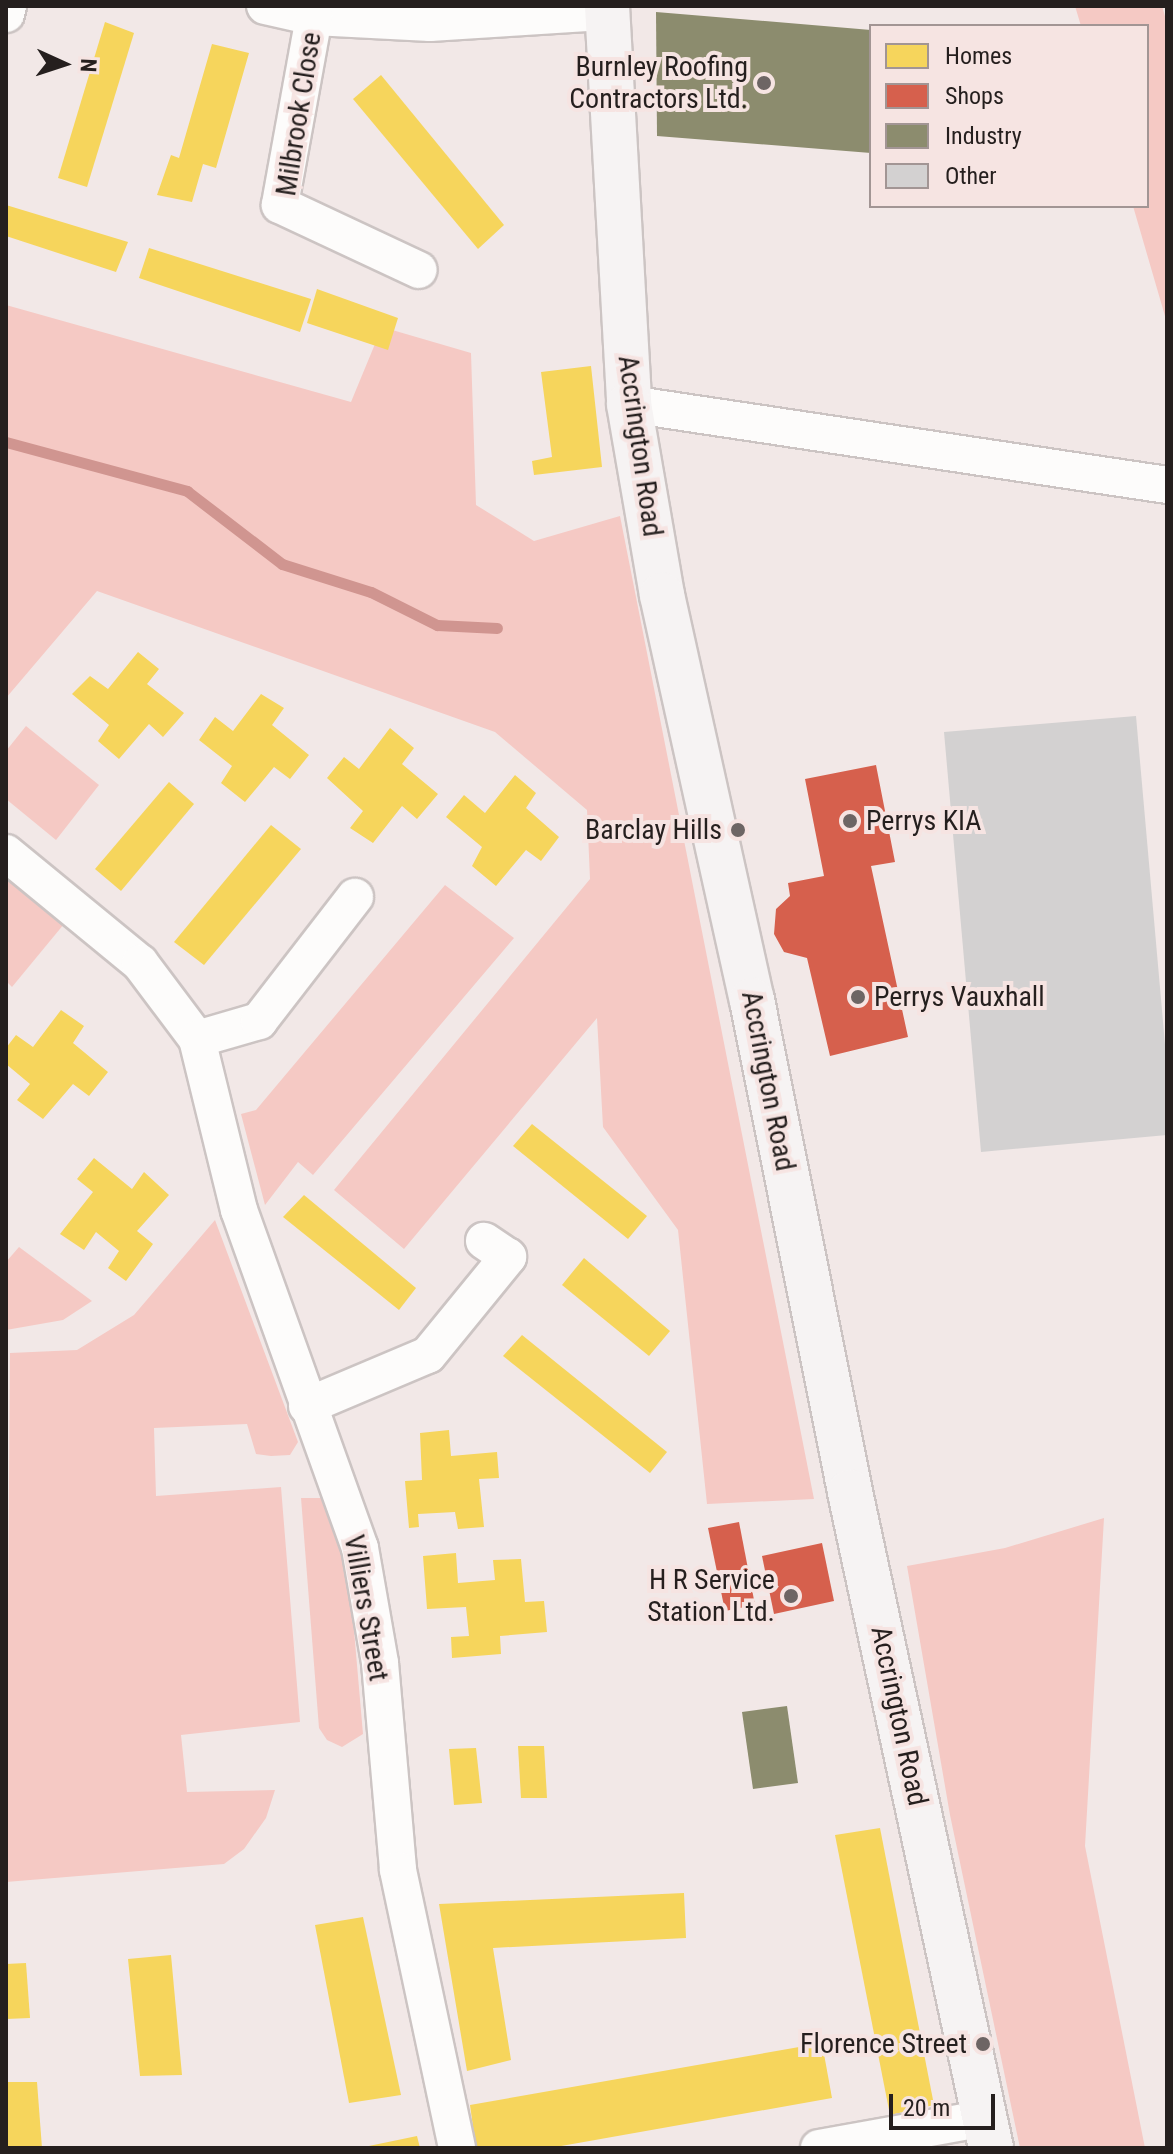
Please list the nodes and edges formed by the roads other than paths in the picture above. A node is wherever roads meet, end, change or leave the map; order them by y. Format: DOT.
graph roads {
  1 [pos="8,6"];
  2 [pos="265,6"];
  3 [pos="607,9"];
  4 [pos="6,14"];
  5 [pos="314,17"];
  6 [pos="419,270"];
  7 [pos="629,404"];
  8 [pos="1167,485"];
  9 [pos="6,853"];
  10 [pos="355,897"];
  11 [pos="197,1039"];
  12 [pos="484,1241"];
  13 [pos="307,1406"];
  14 [pos="988,2133"];
  15 [pos="457,2148"];
  16 [pos="819,2148"];
  1 -- 4 [label="street"];
  2 -- 5 [label="street"];
  3 -- 5 [label="street"];
  3 -- 7 [label="main road, Accrington Road"];
  5 -- 6 [label="street, Milbrook Close"];
  7 -- 8 [label="street"];
  7 -- 14 [label="main road, Accrington Road"];
  9 -- 11 [label="street, Villiers Street"];
  10 -- 11 [label="street"];
  11 -- 13 [label="street, Villiers Street"];
  12 -- 13 [label="street"];
  13 -- 15 [label="street, Villiers Street"];
  14 -- 16 [label="street"];
}
